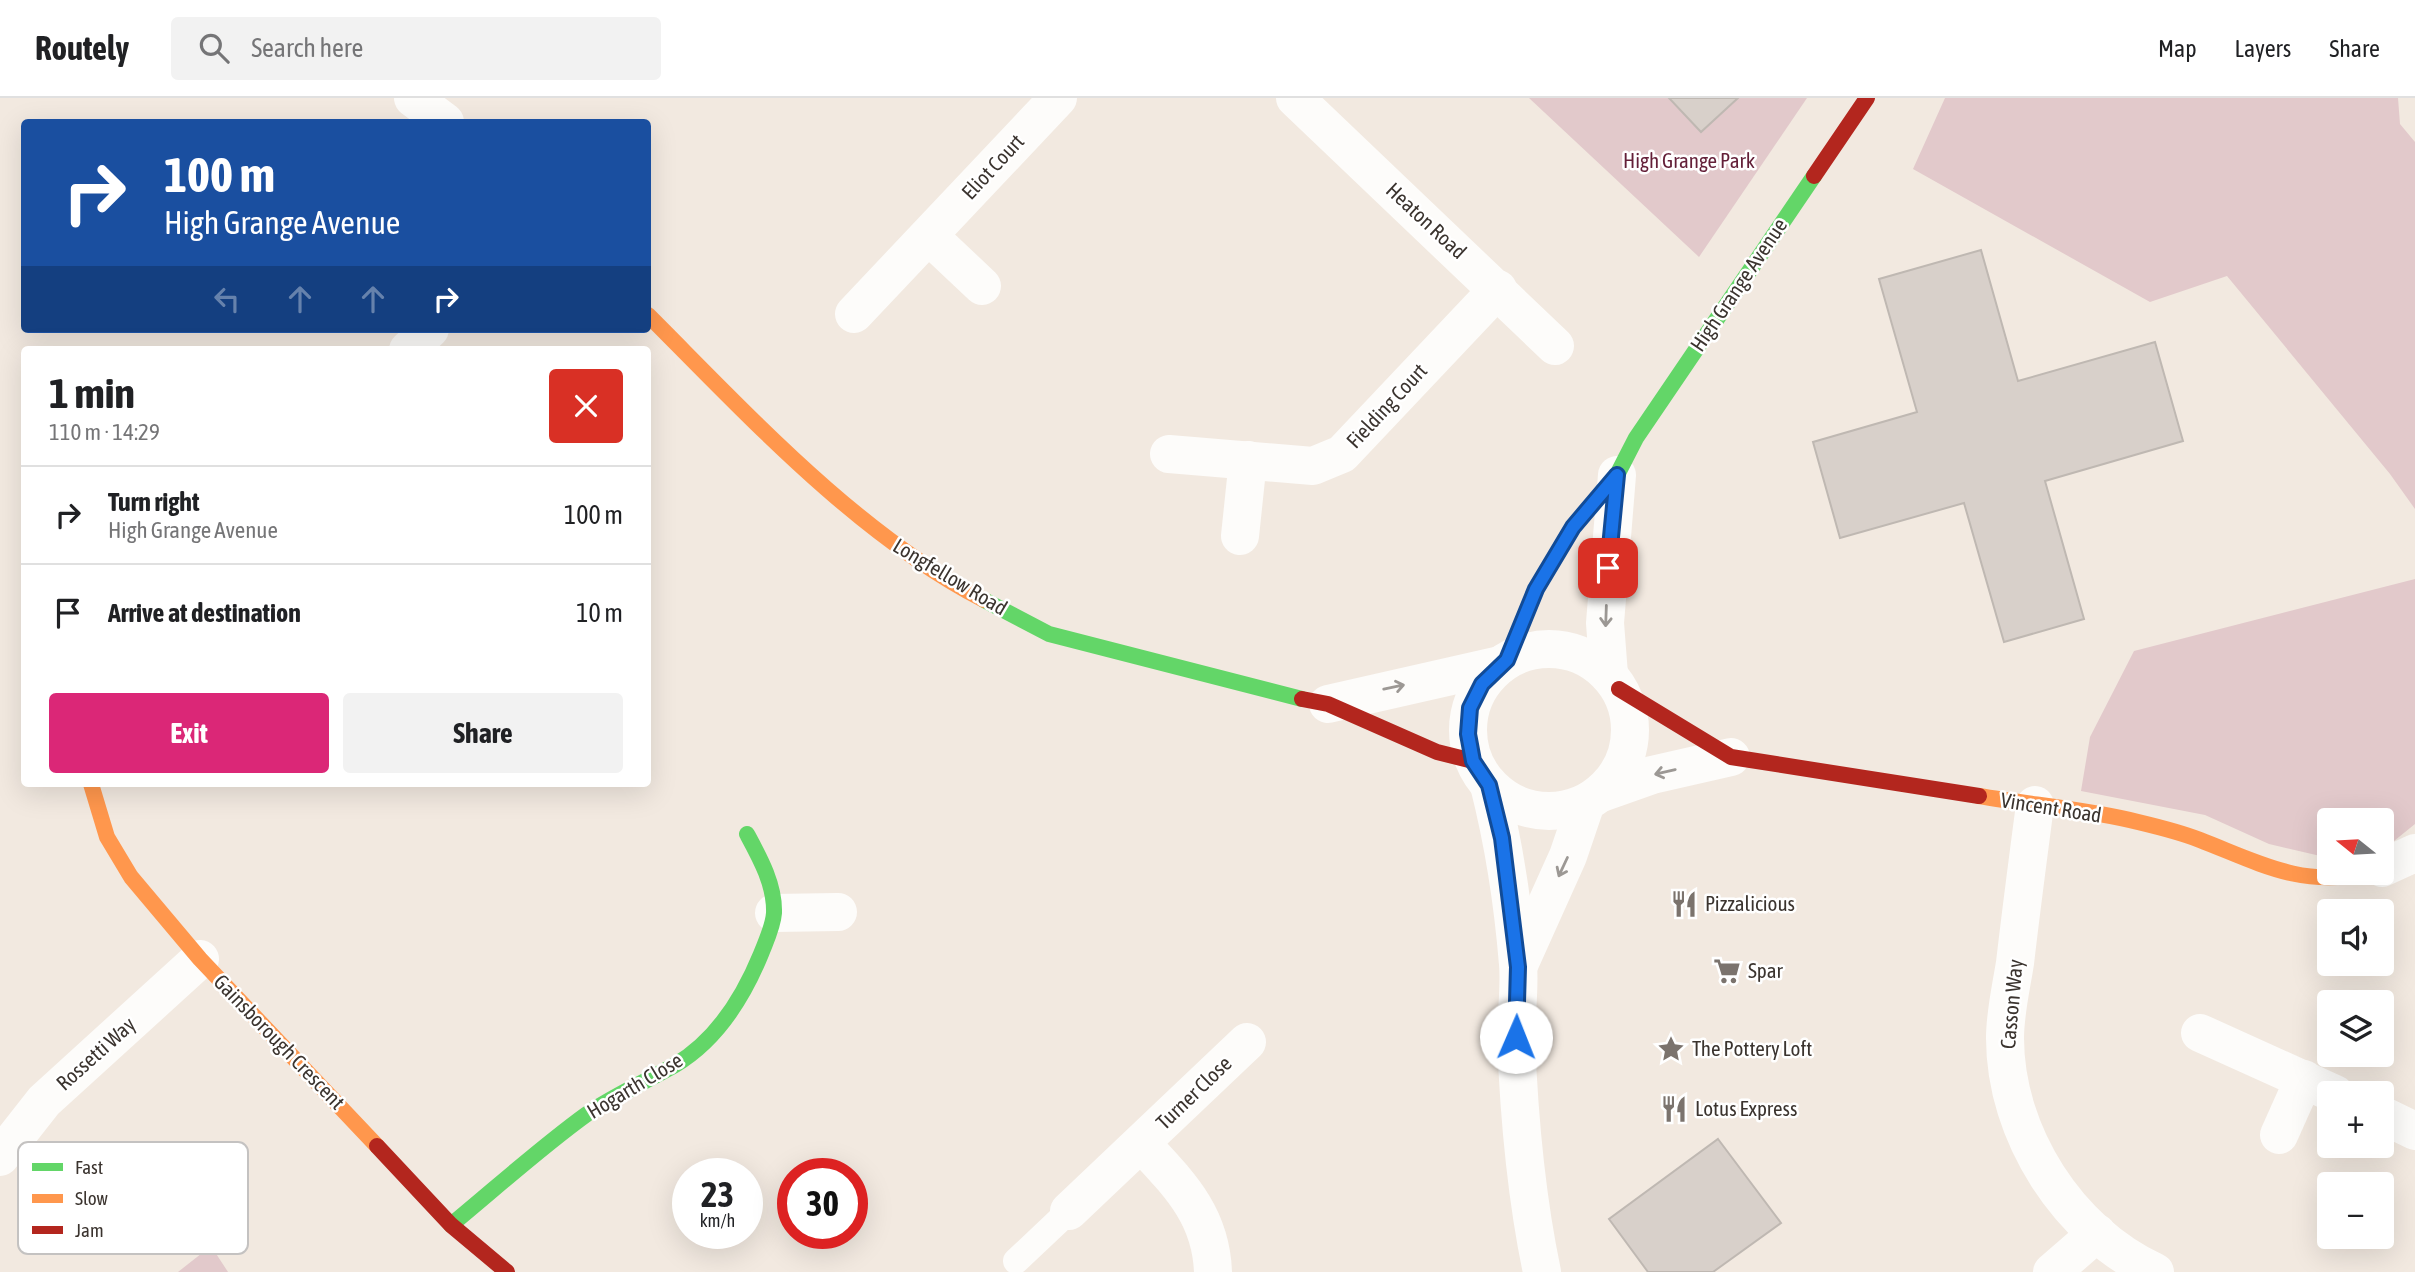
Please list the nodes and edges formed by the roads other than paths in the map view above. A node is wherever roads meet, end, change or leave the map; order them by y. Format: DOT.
graph roads {
  1 [pos="413,98"];
  2 [pos="1058,98"];
  3 [pos="1295,98"];
  4 [pos="1867,98"];
  5 [pos="441,119"];
  6 [pos="929,236"];
  7 [pos="982,286"];
  8 [pos="1498,289"];
  9 [pos="854,314"];
  10 [pos="651,318"];
  11 [pos="426,333"];
  12 [pos="412,346"];
  13 [pos="1555,346"];
  14 [pos="1169,454"];
  15 [pos="1248,460"];
  16 [pos="1617,475"];
  17 [pos="1240,536"];
  18 [pos="1504,663"];
  19 [pos="1614,682"];
  20 [pos="1328,704"];
  21 [pos="1731,757"];
  22 [pos="1481,773"];
  23 [pos="91,787"];
  24 [pos="1594,798"];
  25 [pos="2035,805"];
  26 [pos="747,834"];
  27 [pos="2415,853"];
  28 [pos="2394,863"];
  29 [pos="2317,878"];
  30 [pos="838,912"];
  31 [pos="774,913"];
  32 [pos="200,959"];
  33 [pos="1518,967"];
  34 [pos="2200,1033"];
  35 [pos="1247,1042"];
  36 [pos="2317,1085"];
  37 [pos="2317,1090"];
  38 [pos="2394,1120"];
  39 [pos="2415,1130"];
  40 [pos="2279,1135"];
  41 [pos="1142,1144"];
  42 [pos="0,1157"];
  43 [pos="1069,1211"];
  44 [pos="451,1225"];
  45 [pos="2096,1233"];
  46 [pos="1016,1261"];
  47 [pos="507,1272"];
  48 [pos="1213,1272"];
  49 [pos="1542,1272"];
  50 [pos="2052,1272"];
  51 [pos="2155,1272"];
  1 -- 5 [label="street"];
  2 -- 6 [label="street, Eliot Court"];
  3 -- 8 [label="street, Heaton Road"];
  4 -- 16 [label="street, High Grange Avenue"];
  6 -- 7 [label="street"];
  6 -- 9 [label="street, Eliot Court"];
  8 -- 13 [label="street, Heaton Road"];
  8 -- 15 [label="street, Fielding Court"];
  10 -- 20 [label="street, Longfellow Road"];
  11 -- 12 [label="street"];
  14 -- 15 [label="street, Fielding Court"];
  15 -- 17 [label="street"];
  16 -- 18 [label="street, High Grange Avenue"];
  16 -- 19 [label="street, High Grange Avenue, one-way"];
  18 -- 19 [label="street"];
  20 -- 18 [label="street, one-way"];
  18 -- 22 [label="street, High Grange Avenue"];
  19 -- 21 [label="street, Vincent Road"];
  19 -- 24 [label="street, High Grange Avenue"];
  20 -- 22 [label="street"];
  21 -- 24 [label="street, Vincent Road, one-way"];
  21 -- 25 [label="street, Vincent Road"];
  22 -- 24 [label="street"];
  22 -- 33 [label="street, High Grange Avenue"];
  23 -- 32 [label="street, Gainsborough Crescent"];
  24 -- 33 [label="street, High Grange Avenue, one-way"];
  25 -- 29 [label="street, Vincent Road"];
  25 -- 45 [label="street, Casson Way"];
  26 -- 31 [label="street, Hogarth Close"];
  27 -- 28 [label="street"];
  30 -- 31 [label="street"];
  31 -- 44 [label="street, Hogarth Close"];
  32 -- 42 [label="street, Rossetti Way"];
  32 -- 44 [label="street, Gainsborough Crescent"];
  33 -- 49 [label="street, High Grange Avenue"];
  34 -- 36 [label="street"];
  35 -- 41 [label="street, Turner Close"];
  37 -- 40 [label="street"];
  38 -- 39 [label="street"];
  41 -- 43 [label="street, Turner Close"];
  41 -- 48 [label="street, Turner Close"];
  43 -- 46 [label="lane"];
  44 -- 47 [label="street, Gainsborough Crescent"];
  45 -- 50 [label="street"];
  45 -- 51 [label="street, Casson Way"];
}
